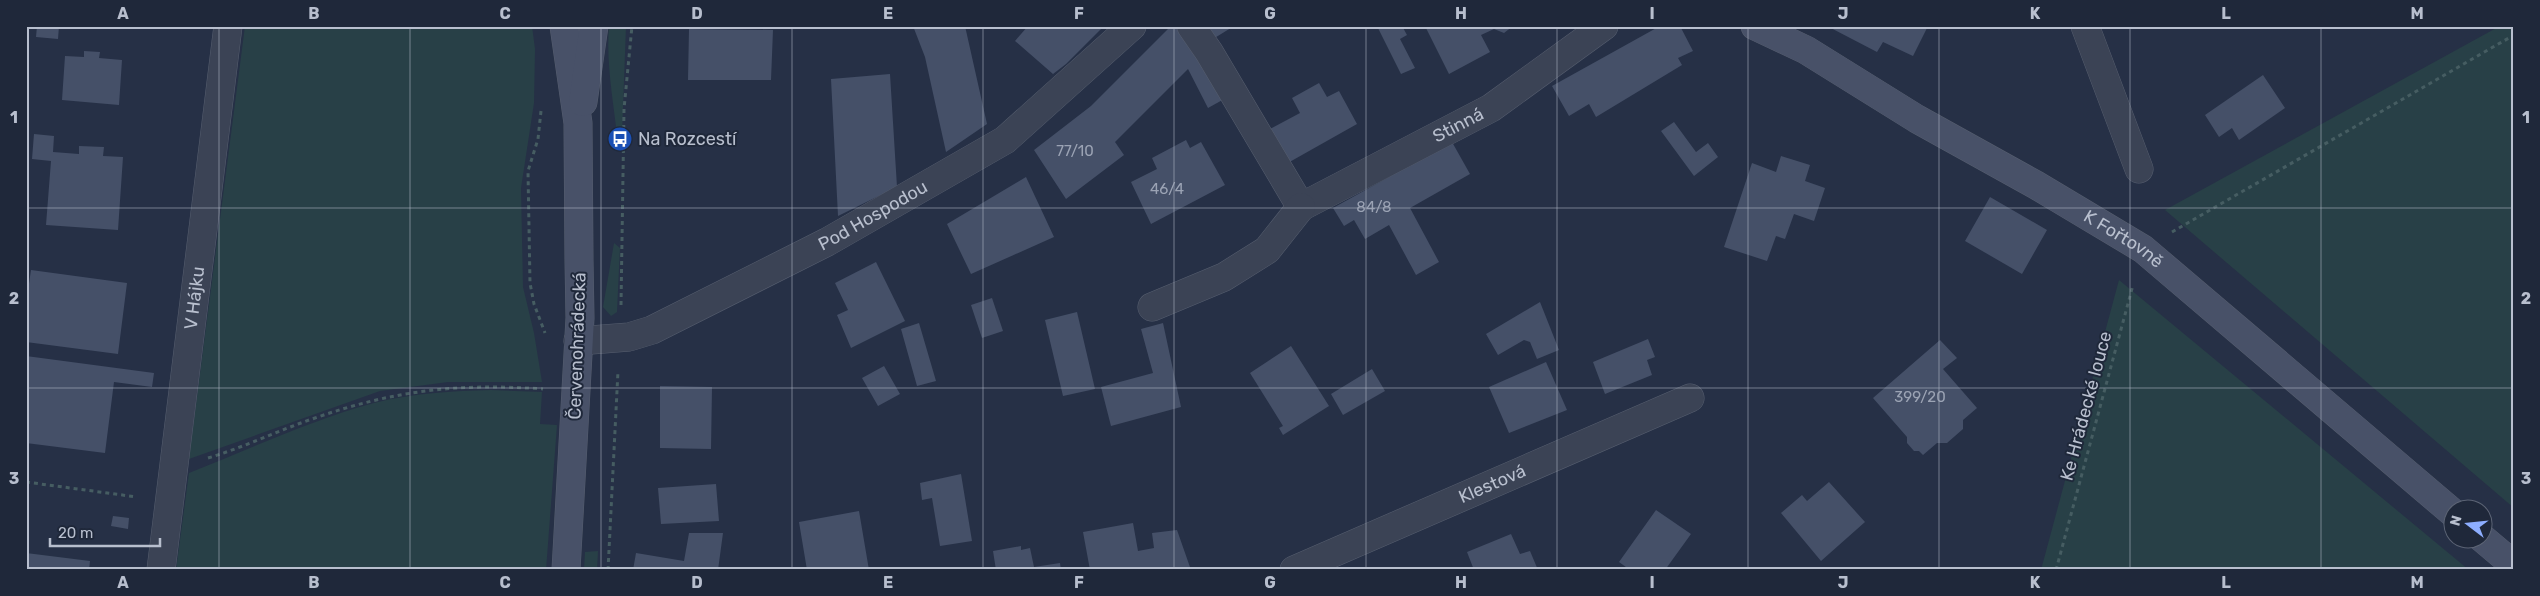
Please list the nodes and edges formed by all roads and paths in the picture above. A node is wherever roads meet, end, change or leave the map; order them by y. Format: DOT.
graph roads {
  1 [pos="228,26"];
  2 [pos="564,26"];
  3 [pos="594,26"];
  4 [pos="632,26"];
  5 [pos="1132,26"];
  6 [pos="1191,26"];
  7 [pos="1604,26"];
  8 [pos="1755,26"];
  9 [pos="2084,26"];
  10 [pos="2514,35"];
  11 [pos="578,122"];
  12 [pos="2139,169"];
  13 [pos="1301,208"];
  14 [pos="2142,249"];
  15 [pos="1152,307"];
  16 [pos="620,337"];
  17 [pos="578,341"];
  18 [pos="550,389"];
  19 [pos="1690,398"];
  20 [pos="173,468"];
  21 [pos="26,482"];
  22 [pos="2442,504"];
  23 [pos="2492,546"];
  24 [pos="2514,565"];
  25 [pos="161,570"];
  26 [pos="566,570"];
  27 [pos="608,570"];
  28 [pos="1294,570"];
  29 [pos="2056,570"];
  1 -- 20 [label="street, V Hájku"];
  2 -- 11 [label="street, Červenohrádecká"];
  3 -- 11 [label="street, Červenohrádecká"];
  4 -- 16 [label="path"];
  5 -- 16 [label="street, Pod Hospodou"];
  6 -- 13 [label="street"];
  7 -- 13 [label="street, Stinná"];
  8 -- 14 [label="street, K Fořtovně"];
  9 -- 12 [label="street"];
  10 -- 14 [label="path"];
  11 -- 17 [label="street, Červenohrádecká"];
  13 -- 15 [label="street, Stinná"];
  14 -- 22 [label="street, K Fořtovně"];
  14 -- 29 [label="path, Ke Hrádecké louce"];
  16 -- 17 [label="street, Pod Hospodou"];
  16 -- 27 [label="path"];
  17 -- 26 [label="street, Červenohrádecká"];
  18 -- 20 [label="path"];
  19 -- 28 [label="street, Klestová"];
  20 -- 21 [label="path"];
  20 -- 25 [label="street, V Hájku"];
  23 -- 24 [label="street"];
}
